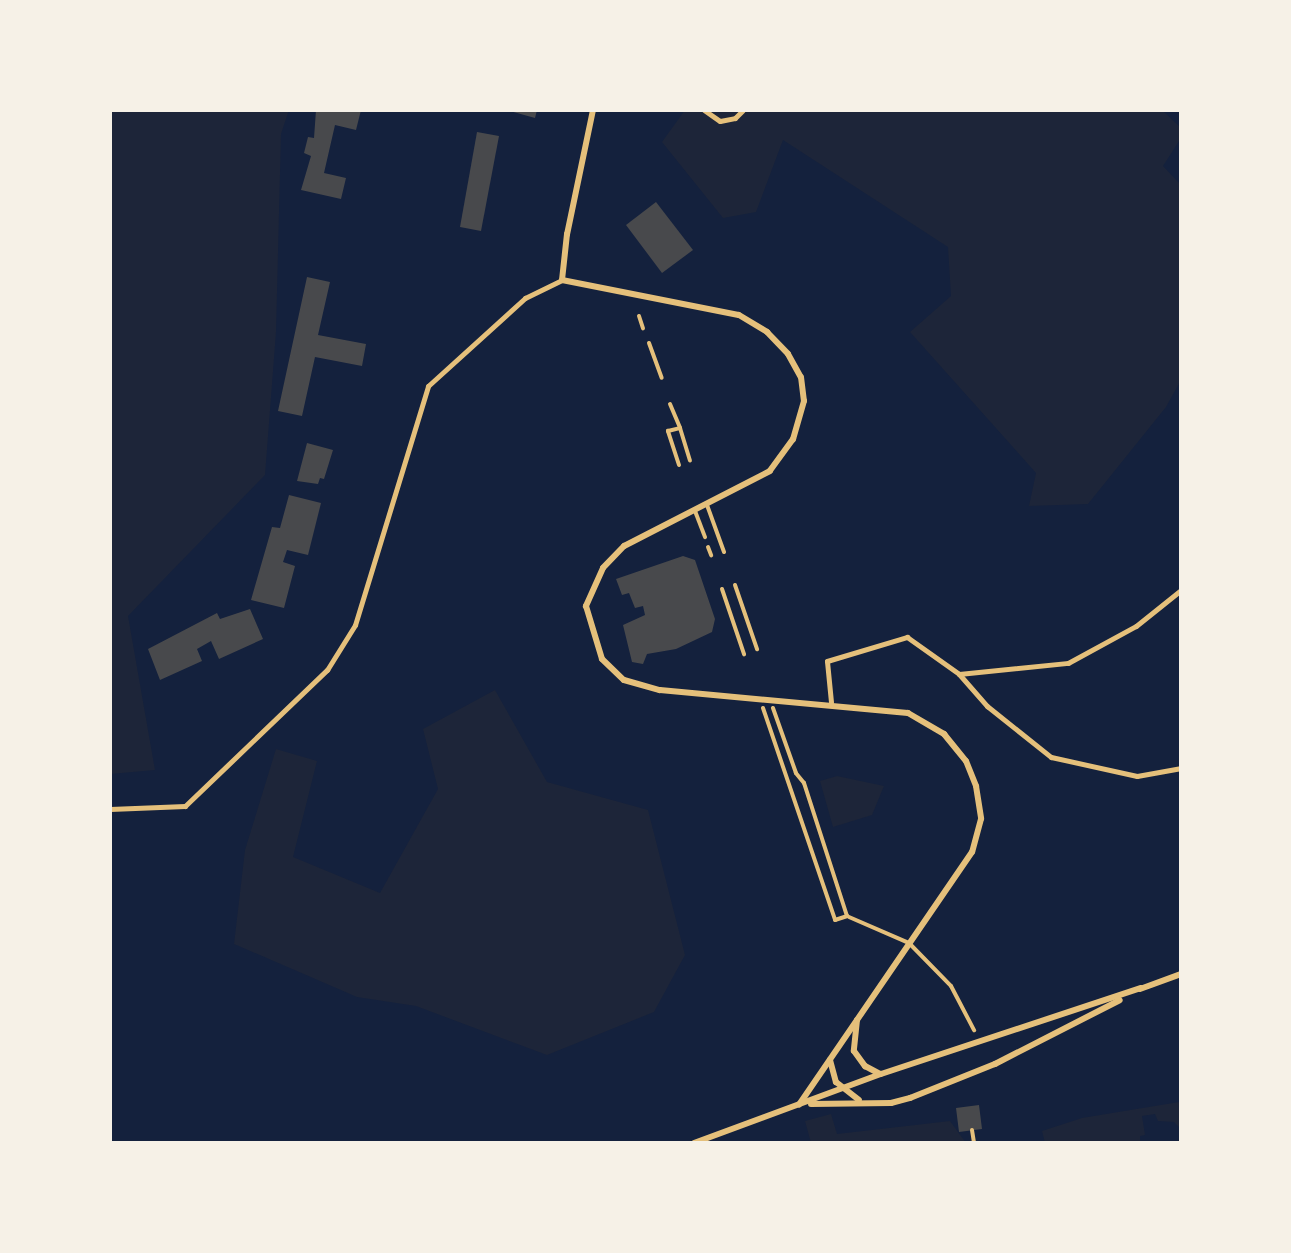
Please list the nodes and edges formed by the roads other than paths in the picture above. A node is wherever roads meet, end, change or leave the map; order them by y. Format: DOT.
graph roads {
  1 [pos="594,110"];
  2 [pos="704,110"];
  3 [pos="742,110"];
  4 [pos="562,280"];
  5 [pos="639,316"];
  6 [pos="643,328"];
  7 [pos="649,344"];
  8 [pos="662,378"];
  9 [pos="670,404"];
  10 [pos="680,428"];
  11 [pos="690,460"];
  12 [pos="679,466"];
  13 [pos="707,505"];
  14 [pos="695,511"];
  15 [pos="705,537"];
  16 [pos="708,546"];
  17 [pos="724,552"];
  18 [pos="711,555"];
  19 [pos="735,585"];
  20 [pos="722,589"];
  21 [pos="1181,590"];
  22 [pos="757,650"];
  23 [pos="744,654"];
  24 [pos="959,674"];
  25 [pos="831,702"];
  26 [pos="763,708"];
  27 [pos="773,708"];
  28 [pos="1181,768"];
  29 [pos="110,809"];
  30 [pos="847,916"];
  31 [pos="909,943"];
  32 [pos="1181,974"];
  33 [pos="1141,988"];
  34 [pos="858,1015"];
  35 [pos="1054,1020"];
  36 [pos="974,1030"];
  37 [pos="1056,1034"];
  38 [pos="830,1058"];
  39 [pos="881,1074"];
  40 [pos="842,1089"];
  41 [pos="864,1103"];
  42 [pos="800,1105"];
  43 [pos="972,1130"];
  44 [pos="694,1143"];
  45 [pos="974,1143"];
  1 -- 4 [label="street"];
  2 -- 3 [label="street"];
  4 -- 13 [label="street"];
  4 -- 29 [label="street"];
  5 -- 6 [label="street"];
  7 -- 8 [label="street"];
  9 -- 10 [label="street"];
  10 -- 11 [label="street"];
  10 -- 12 [label="street"];
  13 -- 14 [label="street"];
  13 -- 17 [label="street"];
  14 -- 15 [label="street"];
  14 -- 25 [label="street"];
  16 -- 18 [label="street"];
  19 -- 22 [label="street"];
  20 -- 23 [label="street"];
  21 -- 24 [label="street"];
  24 -- 25 [label="street"];
  24 -- 28 [label="street"];
  25 -- 31 [label="street"];
  26 -- 30 [label="street"];
  27 -- 30 [label="street"];
  30 -- 31 [label="street"];
  31 -- 34 [label="street"];
  31 -- 36 [label="street"];
  32 -- 33 [label="street"];
  33 -- 35 [label="street"];
  33 -- 37 [label="street"];
  34 -- 38 [label="street"];
  34 -- 39 [label="street"];
  35 -- 37 [label="street"];
  35 -- 39 [label="street"];
  37 -- 41 [label="street"];
  38 -- 40 [label="street"];
  38 -- 42 [label="street"];
  39 -- 40 [label="street"];
  40 -- 41 [label="street"];
  40 -- 42 [label="street"];
  41 -- 42 [label="street"];
  42 -- 44 [label="street"];
  43 -- 45 [label="street"];
}
